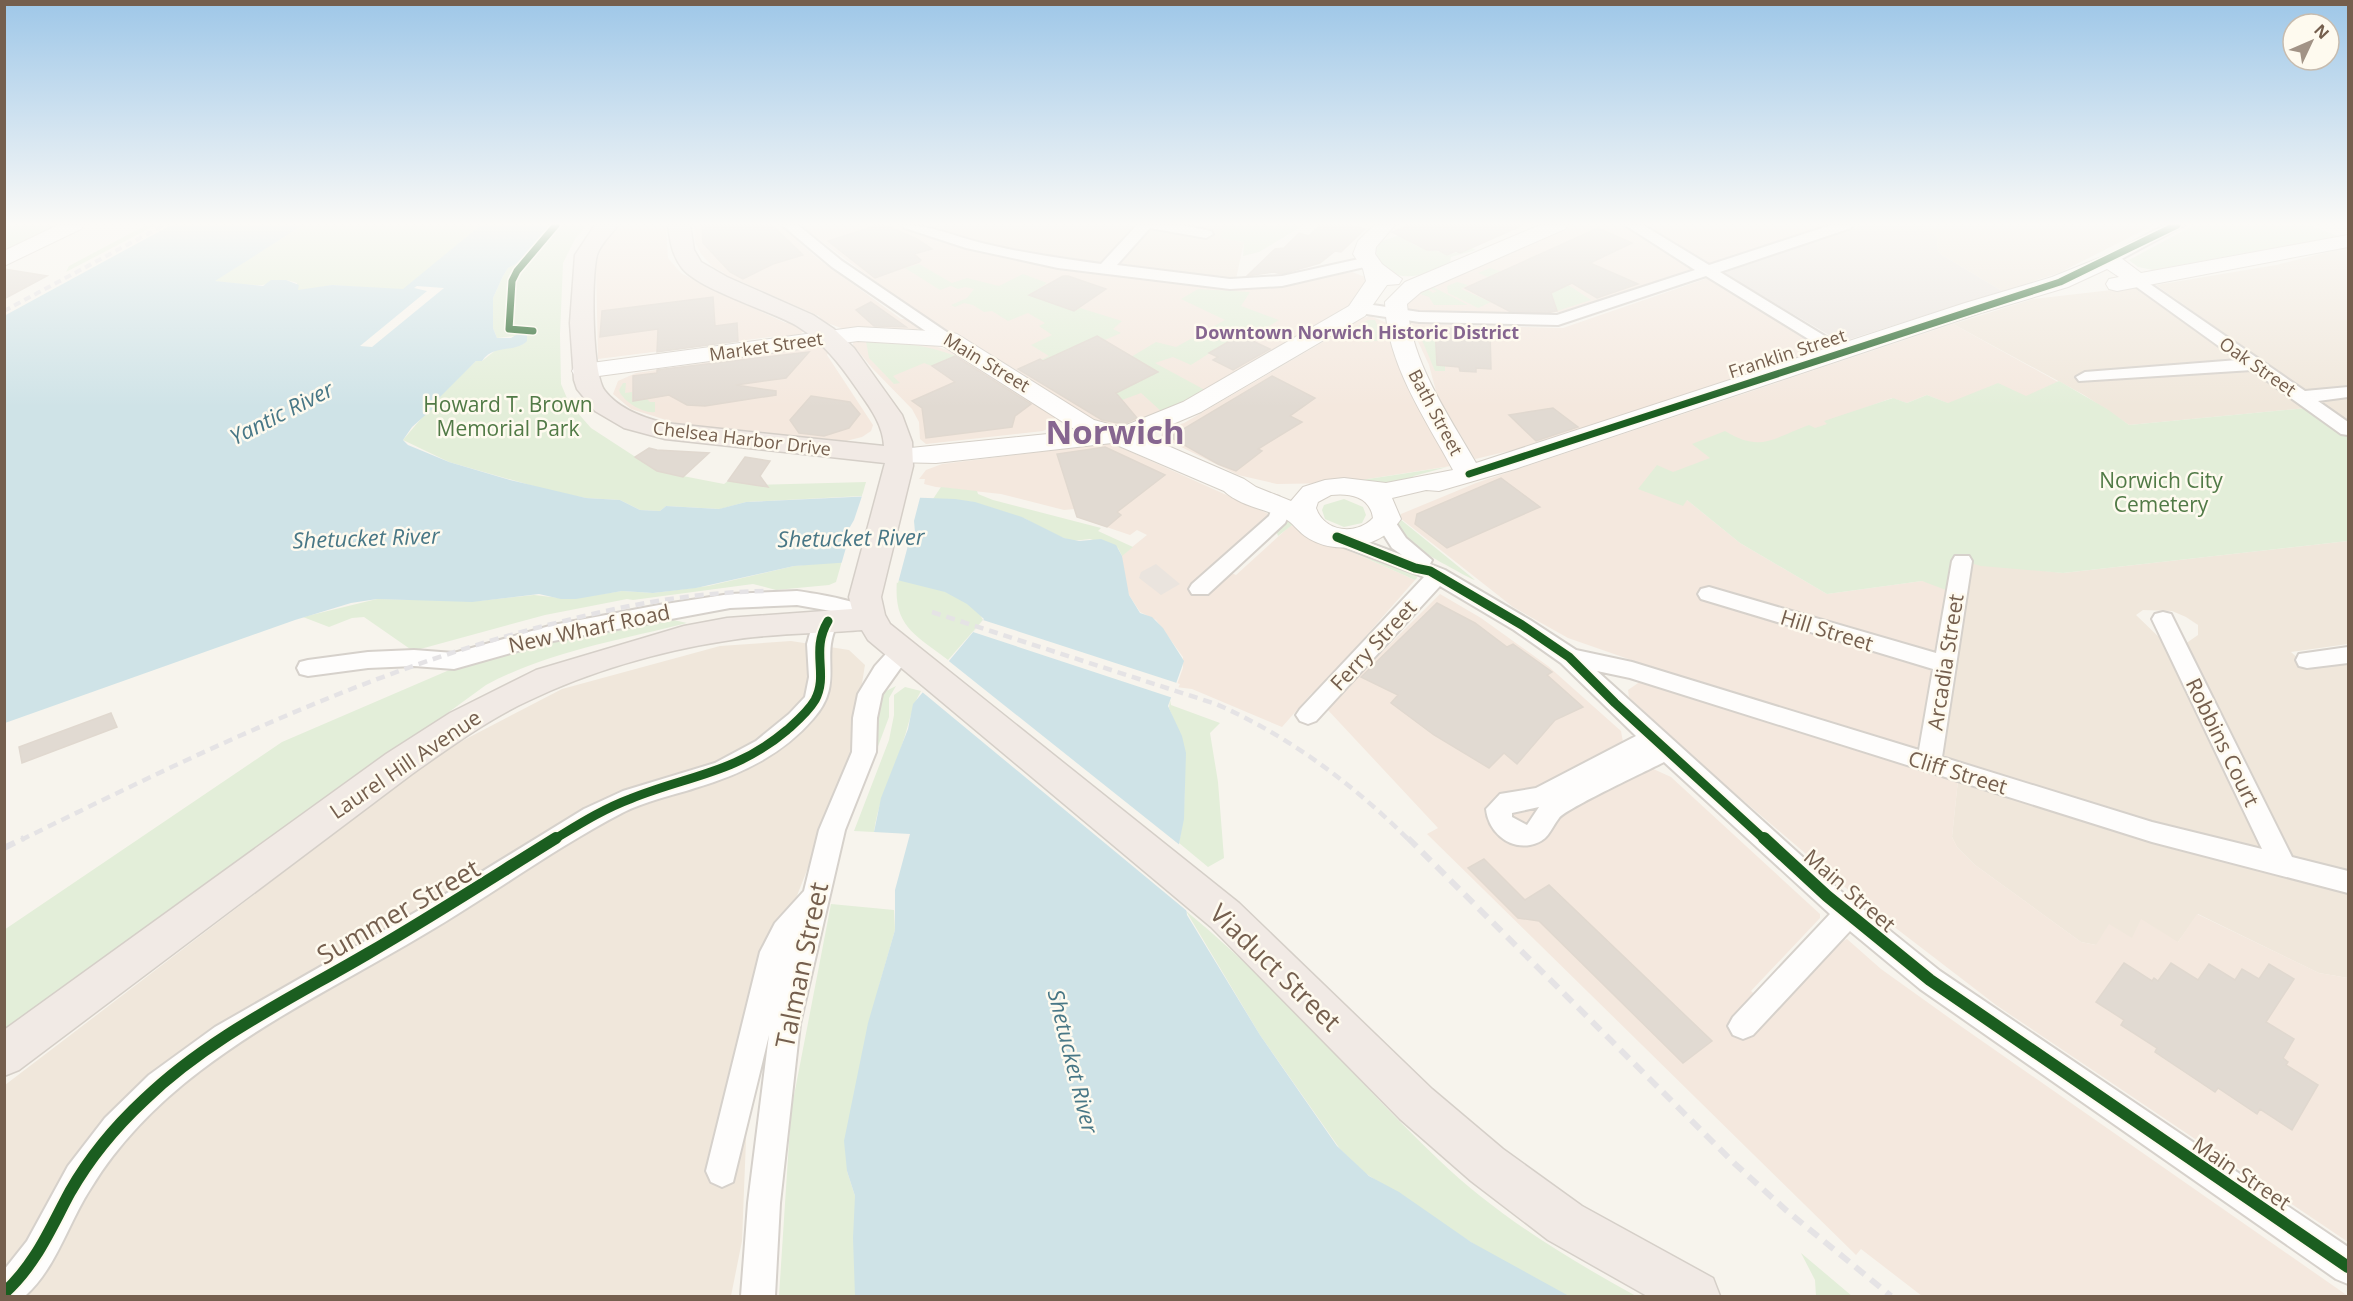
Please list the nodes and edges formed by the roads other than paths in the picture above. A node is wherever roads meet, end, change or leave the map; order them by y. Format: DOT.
graph roads {
  1 [pos="584,286"];
  2 [pos="727,286"];
  3 [pos="869,286"];
  4 [pos="1374,286"];
  5 [pos="1417,286"];
  6 [pos="1666,286"];
  7 [pos="1732,286"];
  8 [pos="2048,286"];
  9 [pos="2145,286"];
  10 [pos="1360,308"];
  11 [pos="1396,315"];
  12 [pos="830,338"];
  13 [pos="949,339"];
  14 [pos="1842,352"];
  15 [pos="2256,364"];
  16 [pos="584,371"];
  17 [pos="2085,377"];
  18 [pos="2349,392"];
  19 [pos="2303,397"];
  20 [pos="2349,430"];
  21 [pos="1110,434"];
  22 [pos="898,468"];
  23 [pos="1469,474"];
  24 [pos="1439,483"];
  25 [pos="1234,485"];
  26 [pos="1322,488"];
  27 [pos="1366,491"];
  28 [pos="1272,501"];
  29 [pos="1303,517"];
  30 [pos="1386,520"];
  31 [pos="1337,537"];
  32 [pos="1962,561"];
  33 [pos="1434,573"];
  34 [pos="1200,589"];
  35 [pos="1709,594"];
  36 [pos="870,619"];
  37 [pos="2163,619"];
  38 [pos="828,621"];
  39 [pos="901,652"];
  40 [pos="2349,655"];
  41 [pos="1569,657"];
  42 [pos="2307,660"];
  43 [pos="1945,664"];
  44 [pos="308,668"];
  45 [pos="1308,715"];
  46 [pos="1660,744"];
  47 [pos="1929,763"];
  48 [pos="2283,866"];
  49 [pos="2349,882"];
  50 [pos="814,898"];
  51 [pos="1848,914"];
  52 [pos="1743,1026"];
  53 [pos="4,1056"];
  54 [pos="722,1171"];
  55 [pos="2349,1267"];
  56 [pos="4,1293"];
  57 [pos="758,1296"];
  58 [pos="1695,1296"];
  1 -- 16 [label="highway, Chelsea Harbor Drive"];
  2 -- 12 [label="highway"];
  3 -- 13 [label="street, Main Street"];
  4 -- 10 [label="main road"];
  5 -- 11 [label="main road"];
  6 -- 11 [label="street"];
  7 -- 14 [label="street"];
  8 -- 14 [label="main road, Franklin Street"];
  9 -- 15 [label="street, Oak Street"];
  10 -- 11 [label="street"];
  10 -- 21 [label="main road"];
  11 -- 23 [label="main road, Bath Street"];
  12 -- 13 [label="main road, Market Street"];
  12 -- 16 [label="main road, Market Street"];
  12 -- 22 [label="highway"];
  13 -- 21 [label="main road, Main Street"];
  14 -- 23 [label="main road, Franklin Street"];
  15 -- 17 [label="street"];
  15 -- 19 [label="street, Oak Street"];
  16 -- 22 [label="highway, Chelsea Harbor Drive"];
  18 -- 19 [label="street"];
  19 -- 20 [label="street, Oak Street"];
  21 -- 22 [label="main road"];
  21 -- 25 [label="main road, Main Street"];
  22 -- 36 [label="highway"];
  23 -- 24 [label="main road, Franklin Street"];
  24 -- 27 [label="main road, Franklin Street"];
  24 -- 30 [label="main road, Franklin Street"];
  25 -- 26 [label="main road, Main Street"];
  25 -- 28 [label="main road, Main Street"];
  26 -- 27 [label="main road"];
  26 -- 29 [label="main road"];
  27 -- 30 [label="main road"];
  28 -- 29 [label="main road, Main Street"];
  28 -- 34 [label="street"];
  29 -- 31 [label="main road"];
  30 -- 31 [label="main road"];
  30 -- 33 [label="street, Main Street"];
  31 -- 33 [label="street, Main Street"];
  32 -- 43 [label="street, Arcadia Street"];
  33 -- 41 [label="street, Main Street"];
  33 -- 45 [label="street, Ferry Street"];
  35 -- 43 [label="street, Hill Street"];
  36 -- 38 [label="highway, Laurel Hill Avenue"];
  36 -- 39 [label="highway, Viaduct Street"];
  36 -- 44 [label="street, New Wharf Road"];
  37 -- 48 [label="street, Robbins Court"];
  38 -- 53 [label="highway, Laurel Hill Avenue"];
  38 -- 56 [label="street, Summer Street"];
  39 -- 50 [label="street, Talman Street"];
  39 -- 58 [label="highway, Viaduct Street"];
  40 -- 42 [label="street"];
  41 -- 46 [label="street, Main Street"];
  41 -- 47 [label="street, Cliff Street"];
  43 -- 47 [label="street, Arcadia Street"];
  46 -- 46 [label="street"];
  46 -- 51 [label="street, Main Street"];
  47 -- 48 [label="street, Cliff Street"];
  48 -- 49 [label="street, Cliff Street"];
  50 -- 54 [label="street"];
  50 -- 57 [label="street, Talman Street"];
  51 -- 52 [label="street"];
  51 -- 55 [label="street, Main Street"];
}
